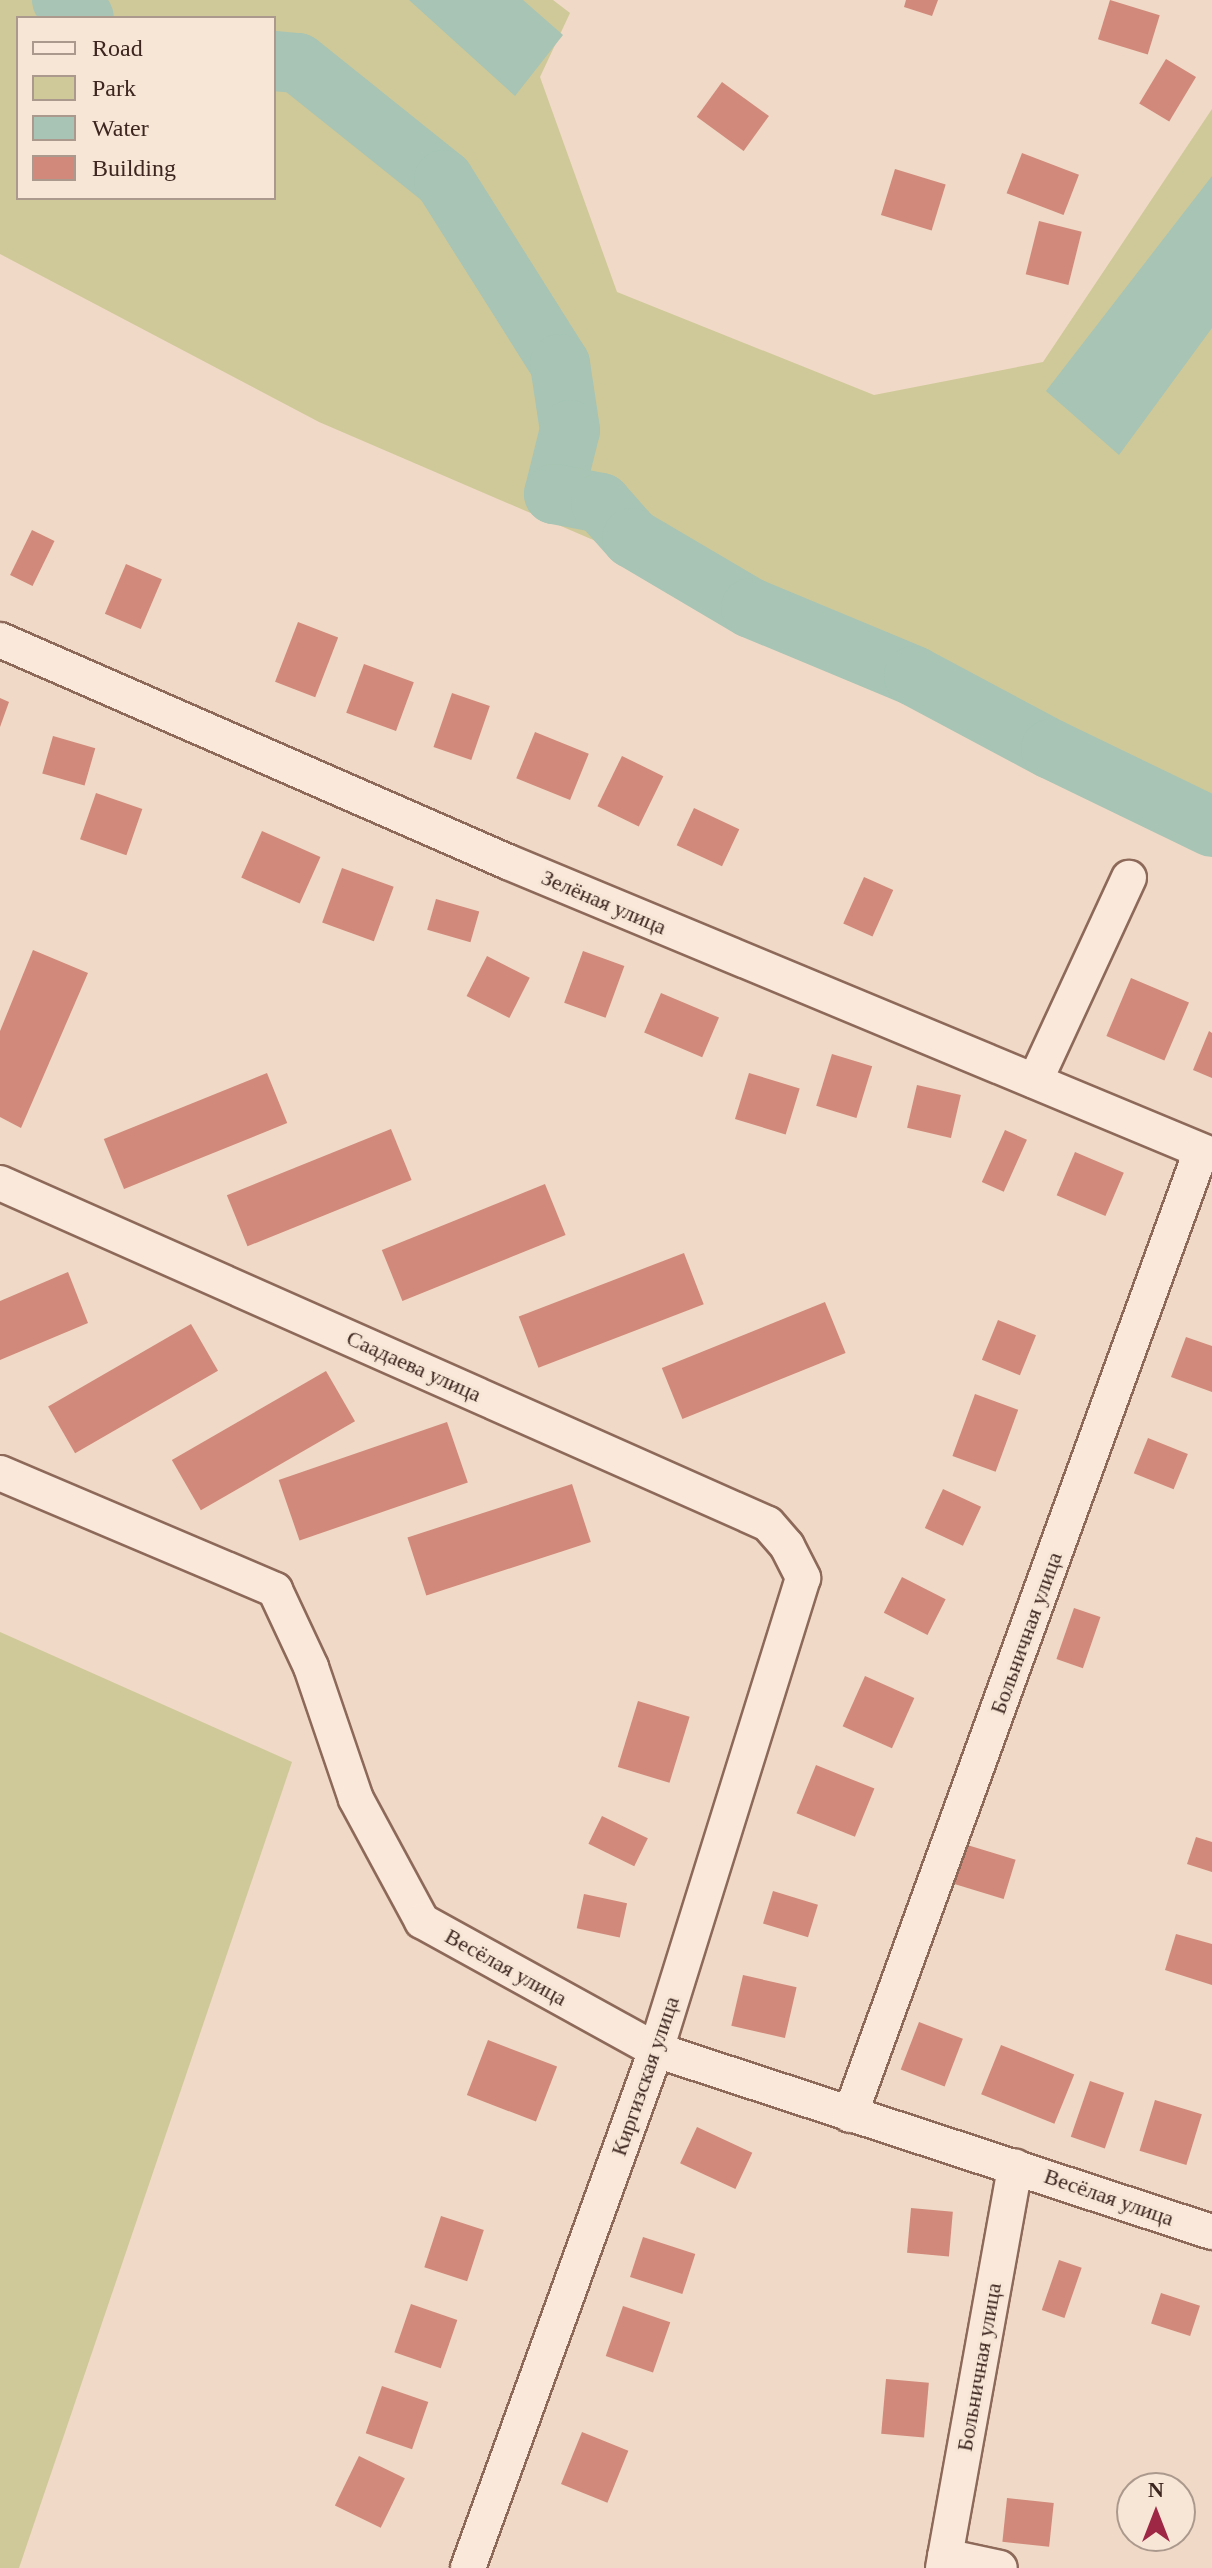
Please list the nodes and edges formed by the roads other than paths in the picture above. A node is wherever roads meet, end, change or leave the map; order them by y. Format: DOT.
graph roads {
  1 [pos="0,640"];
  2 [pos="1129,878"];
  3 [pos="1035,1081"];
  4 [pos="1206,1153"];
  5 [pos="0,1183"];
  6 [pos="0,1473"];
  7 [pos="803,1578"];
  8 [pos="656,2050"];
  9 [pos="850,2115"];
  10 [pos="1015,2166"];
  11 [pos="1212,2232"];
  12 [pos="944,2562"];
  13 [pos="468,2568"];
  14 [pos="1000,2568"];
  1 -- 3 [label="street, Зелёная улица"];
  2 -- 3 [label="street"];
  3 -- 4 [label="street, Зелёная улица"];
  4 -- 9 [label="street, Больничная улица"];
  5 -- 7 [label="street, Саадаева улица"];
  6 -- 8 [label="street, Весёлая улица"];
  7 -- 8 [label="street, Киргизская улица"];
  8 -- 9 [label="street, Весёлая улица"];
  8 -- 13 [label="street, Киргизская улица"];
  9 -- 10 [label="street, Весёлая улица"];
  10 -- 11 [label="street, Весёлая улица"];
  10 -- 12 [label="street, Больничная улица"];
  12 -- 14 [label="street"];
}
